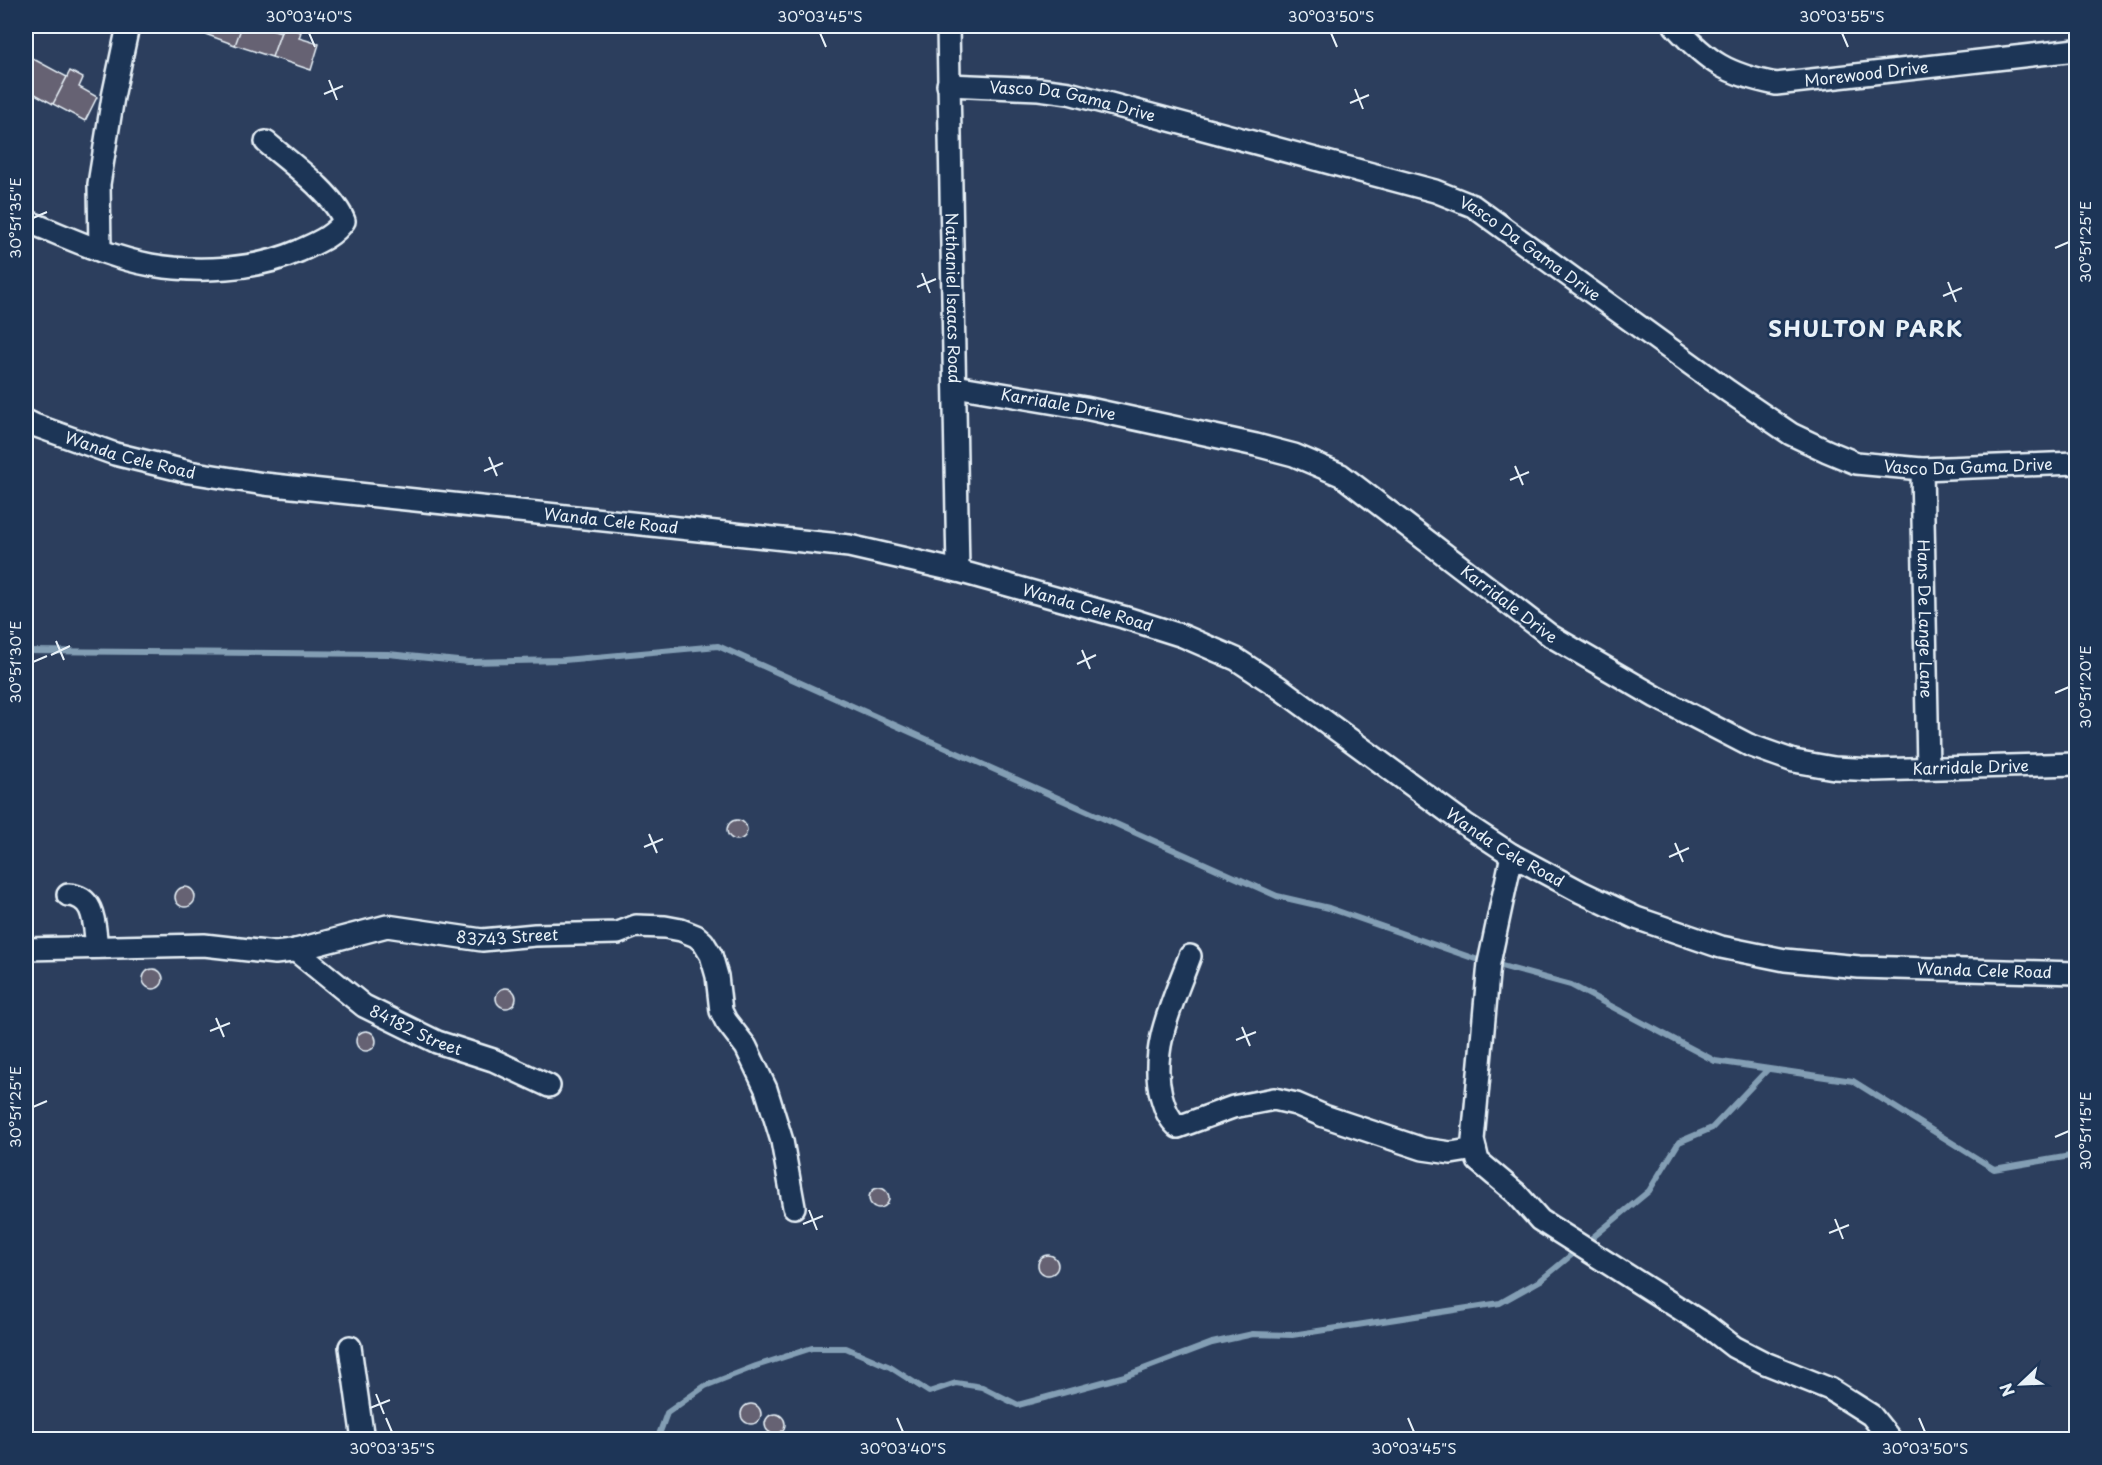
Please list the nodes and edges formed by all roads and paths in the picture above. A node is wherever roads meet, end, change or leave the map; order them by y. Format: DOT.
graph roads {
  1 [pos="128,26"];
  2 [pos="948,26"];
  3 [pos="1675,26"];
  4 [pos="2076,50"];
  5 [pos="948,85"];
  6 [pos="266,142"];
  7 [pos="26,221"];
  8 [pos="100,250"];
  9 [pos="955,386"];
  10 [pos="26,420"];
  11 [pos="2076,463"];
  12 [pos="1922,469"];
  13 [pos="958,571"];
  14 [pos="2076,764"];
  15 [pos="1928,768"];
  16 [pos="1512,855"];
  17 [pos="68,895"];
  18 [pos="97,947"];
  19 [pos="26,949"];
  20 [pos="296,950"];
  21 [pos="1190,956"];
  22 [pos="2076,973"];
  23 [pos="549,1086"];
  24 [pos="1475,1149"];
  25 [pos="794,1207"];
  26 [pos="350,1347"];
  27 [pos="363,1440"];
  28 [pos="1891,1440"];
  1 -- 8 [label="street"];
  2 -- 5 [label="street, Nathaniel Isaacs Road"];
  3 -- 4 [label="street, Morewood Drive"];
  5 -- 9 [label="street, Nathaniel Isaacs Road"];
  5 -- 12 [label="street, Vasco Da Gama Drive"];
  6 -- 8 [label="street"];
  7 -- 8 [label="street"];
  9 -- 13 [label="street, Nathaniel Isaacs Road"];
  9 -- 15 [label="street, Karridale Drive"];
  10 -- 13 [label="street, Wanda Cele Road"];
  11 -- 12 [label="street, Vasco Da Gama Drive"];
  12 -- 15 [label="street, Hans De Lange Lane"];
  13 -- 16 [label="street, Wanda Cele Road"];
  14 -- 15 [label="street, Karridale Drive"];
  16 -- 22 [label="street, Wanda Cele Road"];
  16 -- 24 [label="street"];
  17 -- 18 [label="street"];
  18 -- 19 [label="street, 83743 Street"];
  18 -- 20 [label="street, 83743 Street"];
  20 -- 23 [label="street, 84182 Street"];
  20 -- 25 [label="street, 83743 Street"];
  21 -- 24 [label="street"];
  24 -- 28 [label="street"];
  26 -- 27 [label="street"];
}
